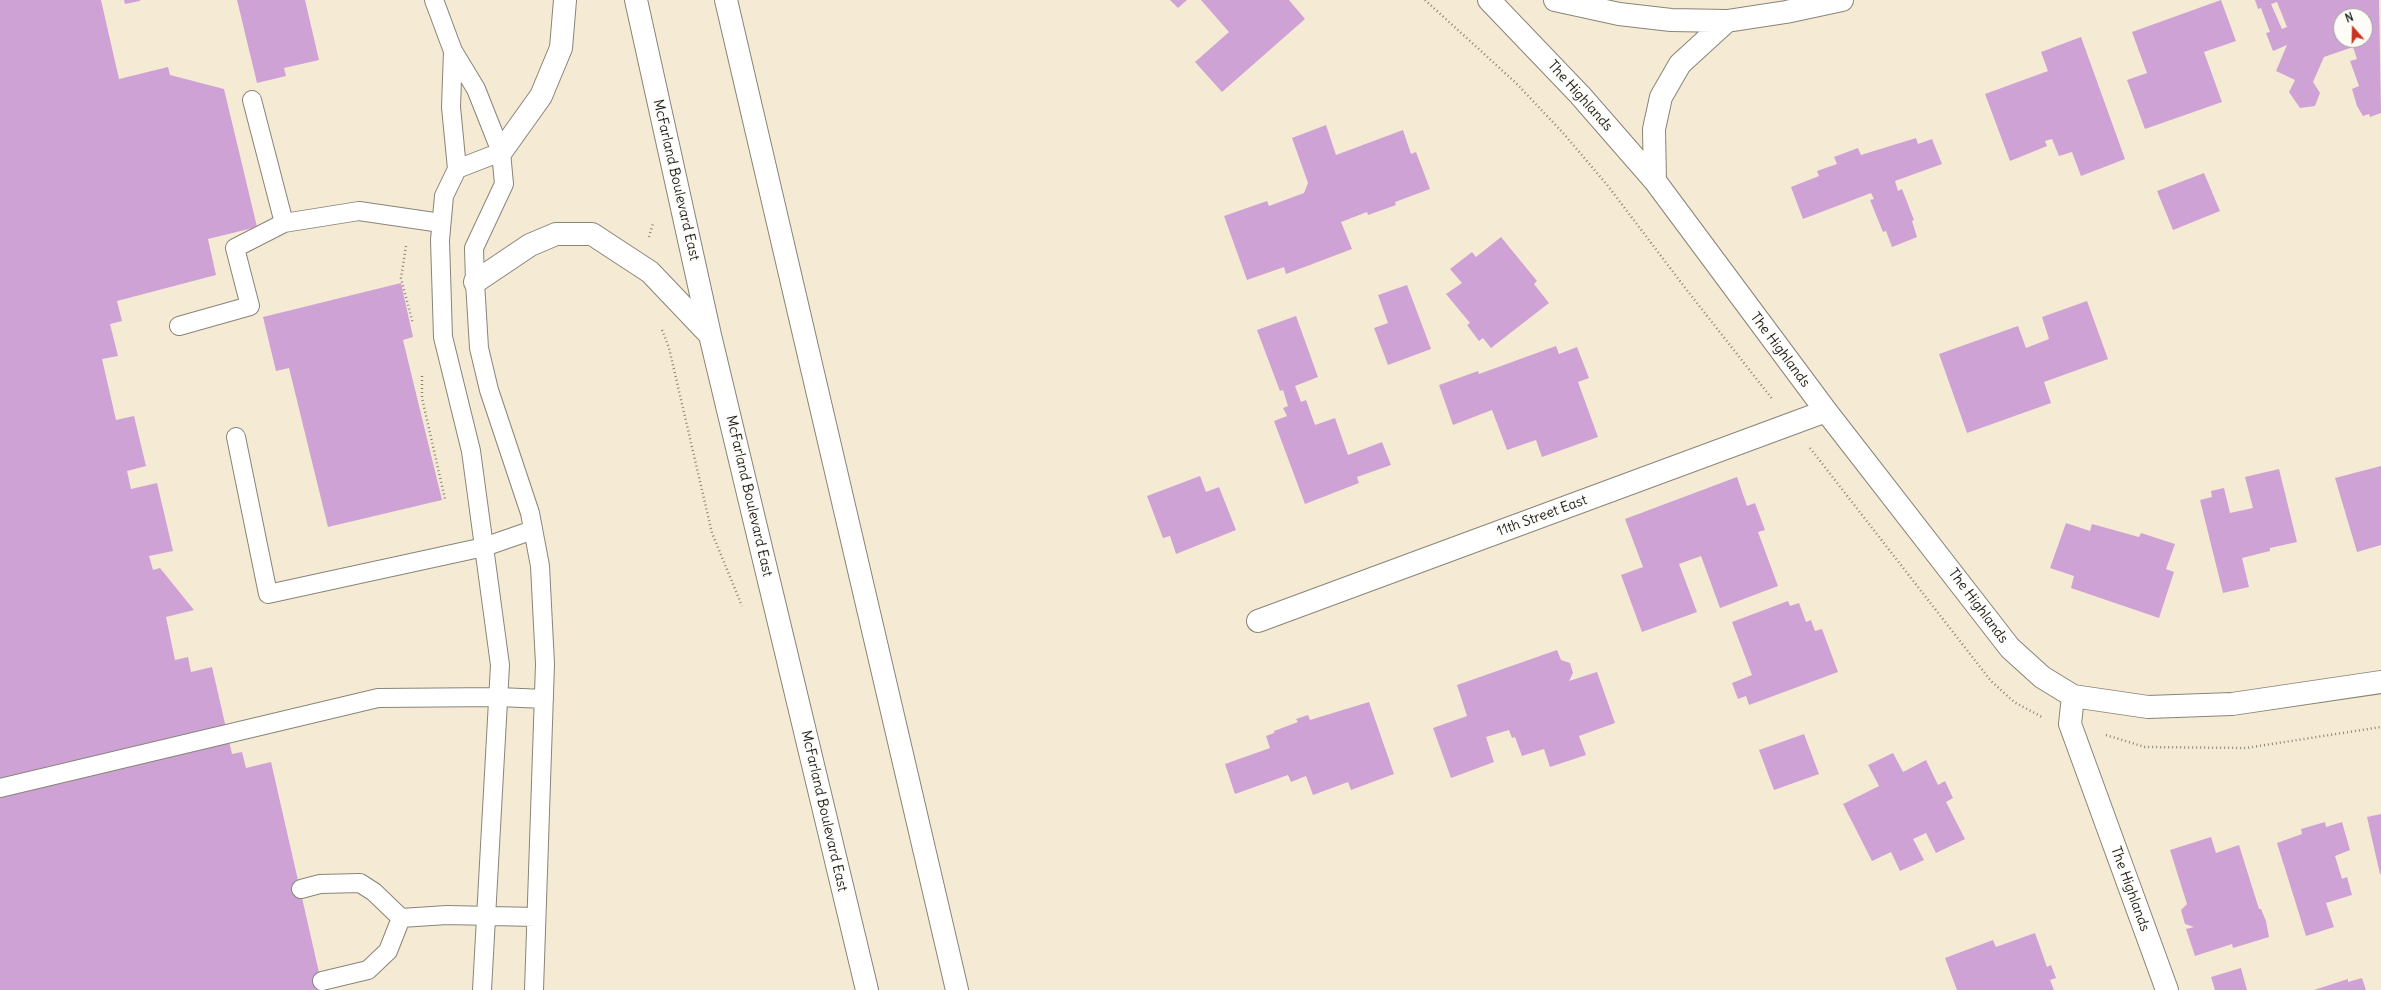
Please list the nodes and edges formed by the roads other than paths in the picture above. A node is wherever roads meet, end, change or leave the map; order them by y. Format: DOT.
graph roads {
  1 [pos="434,0"];
  2 [pos="566,0"];
  3 [pos="636,0"];
  4 [pos="726,0"];
  5 [pos="1489,0"];
  6 [pos="1555,0"];
  7 [pos="1842,0"];
  8 [pos="1727,21"];
  9 [pos="453,51"];
  10 [pos="252,100"];
  11 [pos="501,152"];
  12 [pos="457,169"];
  13 [pos="1655,181"];
  14 [pos="284,223"];
  15 [pos="442,223"];
  16 [pos="475,282"];
  17 [pos="179,326"];
  18 [pos="710,335"];
  19 [pos="1826,411"];
  20 [pos="236,437"];
  21 [pos="533,530"];
  22 [pos="484,547"];
  23 [pos="1258,621"];
  24 [pos="2381,682"];
  25 [pos="2073,696"];
  26 [pos="499,697"];
  27 [pos="544,699"];
  28 [pos="0,788"];
  29 [pos="301,889"];
  30 [pos="487,915"];
  31 [pos="536,917"];
  32 [pos="401,918"];
  33 [pos="322,981"];
  34 [pos="482,990"];
  35 [pos="534,990"];
  36 [pos="867,990"];
  37 [pos="957,990"];
  38 [pos="2167,990"];
  1 -- 9 [label="lane"];
  2 -- 11 [label="main road"];
  3 -- 18 [label="main road, McFarland Boulevard East"];
  4 -- 37 [label="main road"];
  5 -- 13 [label="main road, The Highlands"];
  6 -- 8 [label="main road"];
  7 -- 8 [label="main road"];
  8 -- 13 [label="main road"];
  9 -- 11 [label="lane"];
  9 -- 12 [label="lane"];
  10 -- 14 [label="lane"];
  11 -- 12 [label="lane"];
  11 -- 16 [label="lane"];
  12 -- 15 [label="lane"];
  13 -- 19 [label="main road, The Highlands"];
  14 -- 15 [label="lane"];
  14 -- 17 [label="lane"];
  15 -- 22 [label="lane"];
  16 -- 18 [label="main road"];
  16 -- 21 [label="lane"];
  18 -- 36 [label="main road, McFarland Boulevard East"];
  19 -- 23 [label="main road, 11th Street East"];
  19 -- 25 [label="main road, The Highlands"];
  20 -- 22 [label="lane"];
  21 -- 22 [label="lane"];
  21 -- 27 [label="lane"];
  22 -- 26 [label="lane"];
  24 -- 25 [label="main road, The Highlands"];
  25 -- 38 [label="main road, The Highlands"];
  26 -- 27 [label="lane"];
  26 -- 28 [label="lane"];
  26 -- 30 [label="lane"];
  27 -- 31 [label="lane"];
  29 -- 32 [label="lane"];
  30 -- 31 [label="lane"];
  30 -- 32 [label="lane"];
  30 -- 34 [label="lane"];
  31 -- 35 [label="lane"];
  32 -- 33 [label="lane"];
}
